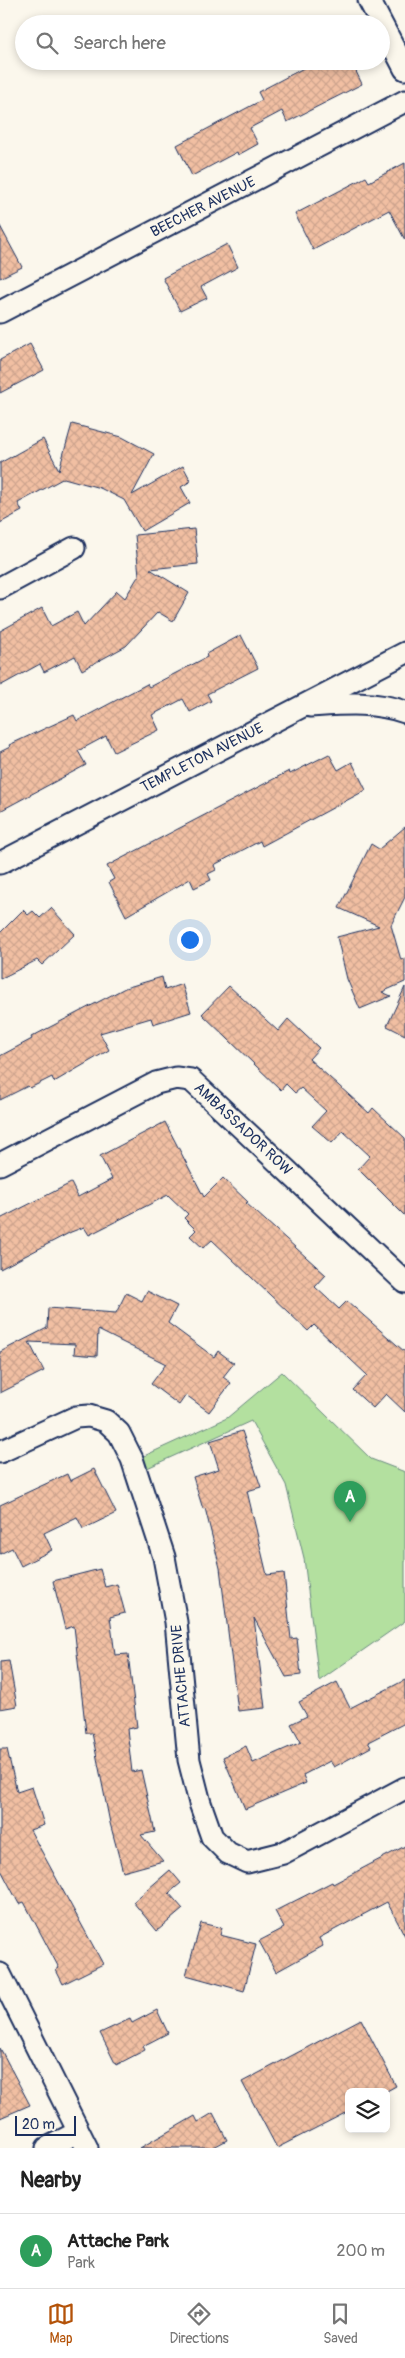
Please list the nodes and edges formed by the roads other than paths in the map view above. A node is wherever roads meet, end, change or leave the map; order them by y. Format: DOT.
graph roads {
  1 [pos="370,0"];
  2 [pos="378,15"];
  3 [pos="390,39"];
  4 [pos="405,69"];
  5 [pos="405,101"];
  6 [pos="0,312"];
  7 [pos="74,548"];
  8 [pos="0,588"];
  9 [pos="403,657"];
  10 [pos="302,706"];
  11 [pos="405,712"];
  12 [pos="0,863"];
  13 [pos="0,1164"];
  14 [pos="405,1282"];
  15 [pos="0,1452"];
  16 [pos="405,1788"];
  17 [pos="0,1974"];
  18 [pos="82,2140"];
  19 [pos="47,2148"];
  1 -- 2 [label="street"];
  3 -- 4 [label="street"];
  5 -- 6 [label="street, BEECHER AVENUE"];
  7 -- 8 [label="street"];
  9 -- 10 [label="street, TEMPLETON AVENUE"];
  10 -- 11 [label="street"];
  10 -- 12 [label="street, TEMPLETON AVENUE"];
  13 -- 14 [label="street, AMBASSADOR ROW"];
  15 -- 16 [label="street, ATTACHE DRIVE"];
  17 -- 18 [label="street"];
  18 -- 19 [label="street"];
}
